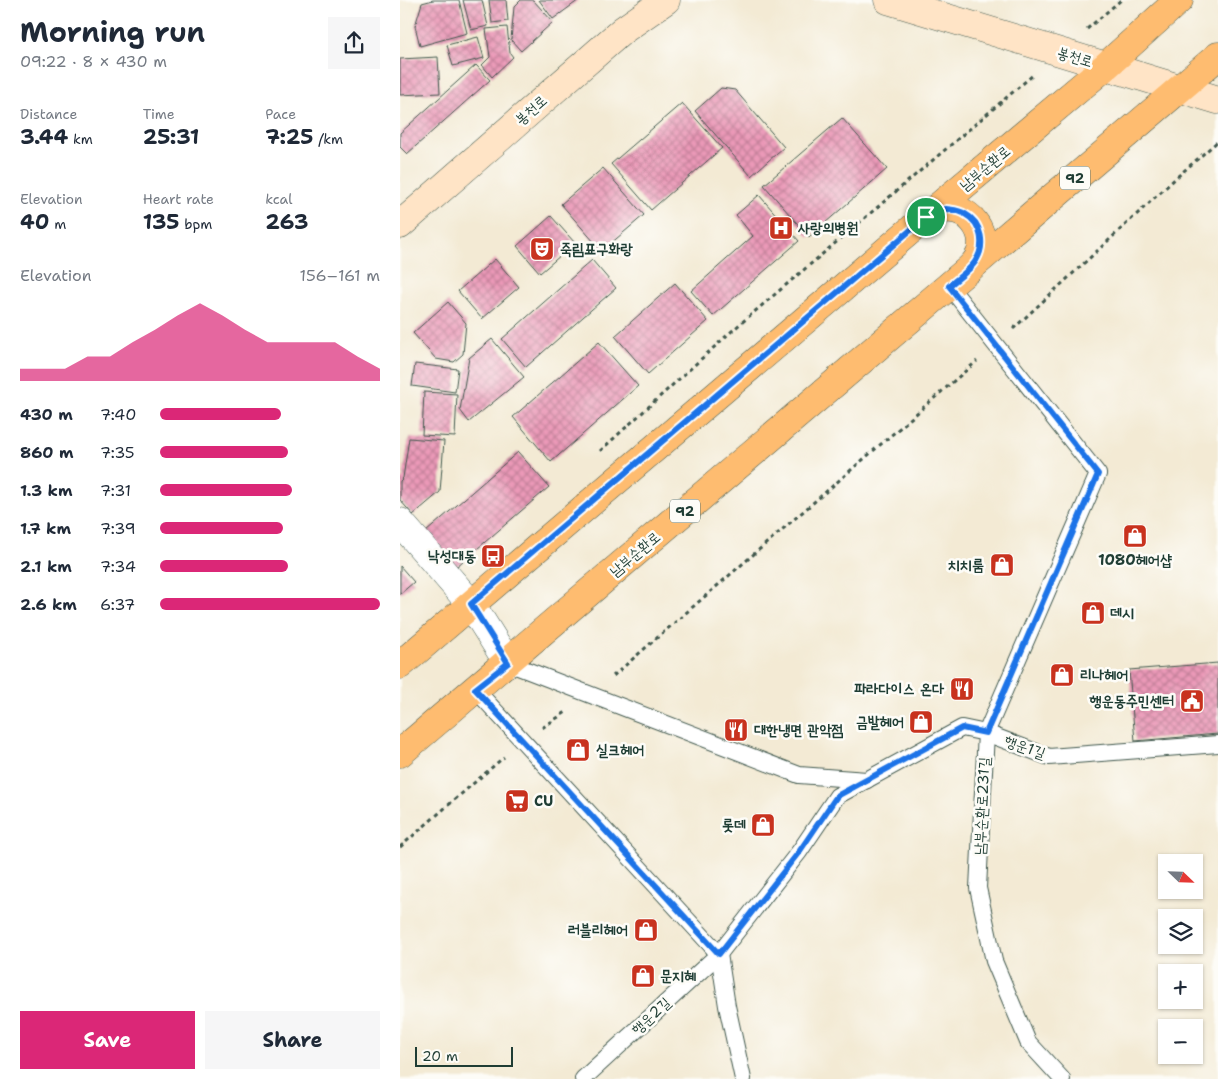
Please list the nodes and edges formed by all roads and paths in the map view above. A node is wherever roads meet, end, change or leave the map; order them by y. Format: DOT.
graph roads {
  1 [pos="666,0"];
  2 [pos="888,0"];
  3 [pos="1121,0"];
  4 [pos="1179,0"];
  5 [pos="929,7"];
  6 [pos="1060,52"];
  7 [pos="1218,56"];
  8 [pos="1106,66"];
  9 [pos="1180,88"];
  10 [pos="1218,100"];
  11 [pos="1218,141"];
  12 [pos="926,217"];
  13 [pos="400,225"];
  14 [pos="970,268"];
  15 [pos="949,286"];
  16 [pos="996,345"];
  17 [pos="593,457"];
  18 [pos="400,522"];
  19 [pos="471,604"];
  20 [pos="508,663"];
  21 [pos="400,665"];
  22 [pos="475,689"];
  23 [pos="591,695"];
  24 [pos="986,733"];
  25 [pos="522,741"];
  26 [pos="1218,744"];
  27 [pos="400,753"];
  28 [pos="867,780"];
  29 [pos="400,847"];
  30 [pos="719,954"];
  31 [pos="583,1079"];
  32 [pos="743,1079"];
  33 [pos="1062,1079"];
  1 -- 13 [label="main road, 봉천로"];
  2 -- 5 [label="main road, 봉천로"];
  3 -- 6 [label="path"];
  4 -- 8 [label="main road, 남부순환로"];
  5 -- 6 [label="main road, 봉천로"];
  6 -- 8 [label="main road, 봉천로"];
  6 -- 17 [label="path"];
  7 -- 9 [label="main road, 남부순환로 / 92"];
  8 -- 9 [label="main road, 봉천로"];
  8 -- 12 [label="main road, 남부순환로"];
  9 -- 10 [label="main road, 봉천로"];
  9 -- 14 [label="main road, 남부순환로 / 92"];
  11 -- 16 [label="path"];
  12 -- 14 [label="main road"];
  12 -- 19 [label="main road, 남부순환로"];
  14 -- 15 [label="main road, 남부순환로 / 92"];
  15 -- 16 [label="lane, 남부순환로231길"];
  15 -- 20 [label="main road, 남부순환로 / 92"];
  16 -- 23 [label="path"];
  16 -- 24 [label="lane, 남부순환로231길"];
  18 -- 19 [label="street"];
  19 -- 20 [label="street"];
  19 -- 21 [label="main road, 남부순환로"];
  20 -- 22 [label="main road, 남부순환로 / 92"];
  20 -- 23 [label="lane"];
  22 -- 25 [label="lane"];
  22 -- 27 [label="main road, 남부순환로 / 92"];
  23 -- 25 [label="path"];
  23 -- 28 [label="lane"];
  24 -- 26 [label="lane, 행운1길"];
  24 -- 28 [label="lane, 행운1길"];
  24 -- 33 [label="lane, 남부순환로231길"];
  25 -- 29 [label="path"];
  25 -- 30 [label="lane"];
  28 -- 30 [label="lane, 행운1길"];
  30 -- 31 [label="lane, 행운2길"];
  30 -- 32 [label="lane"];
}
